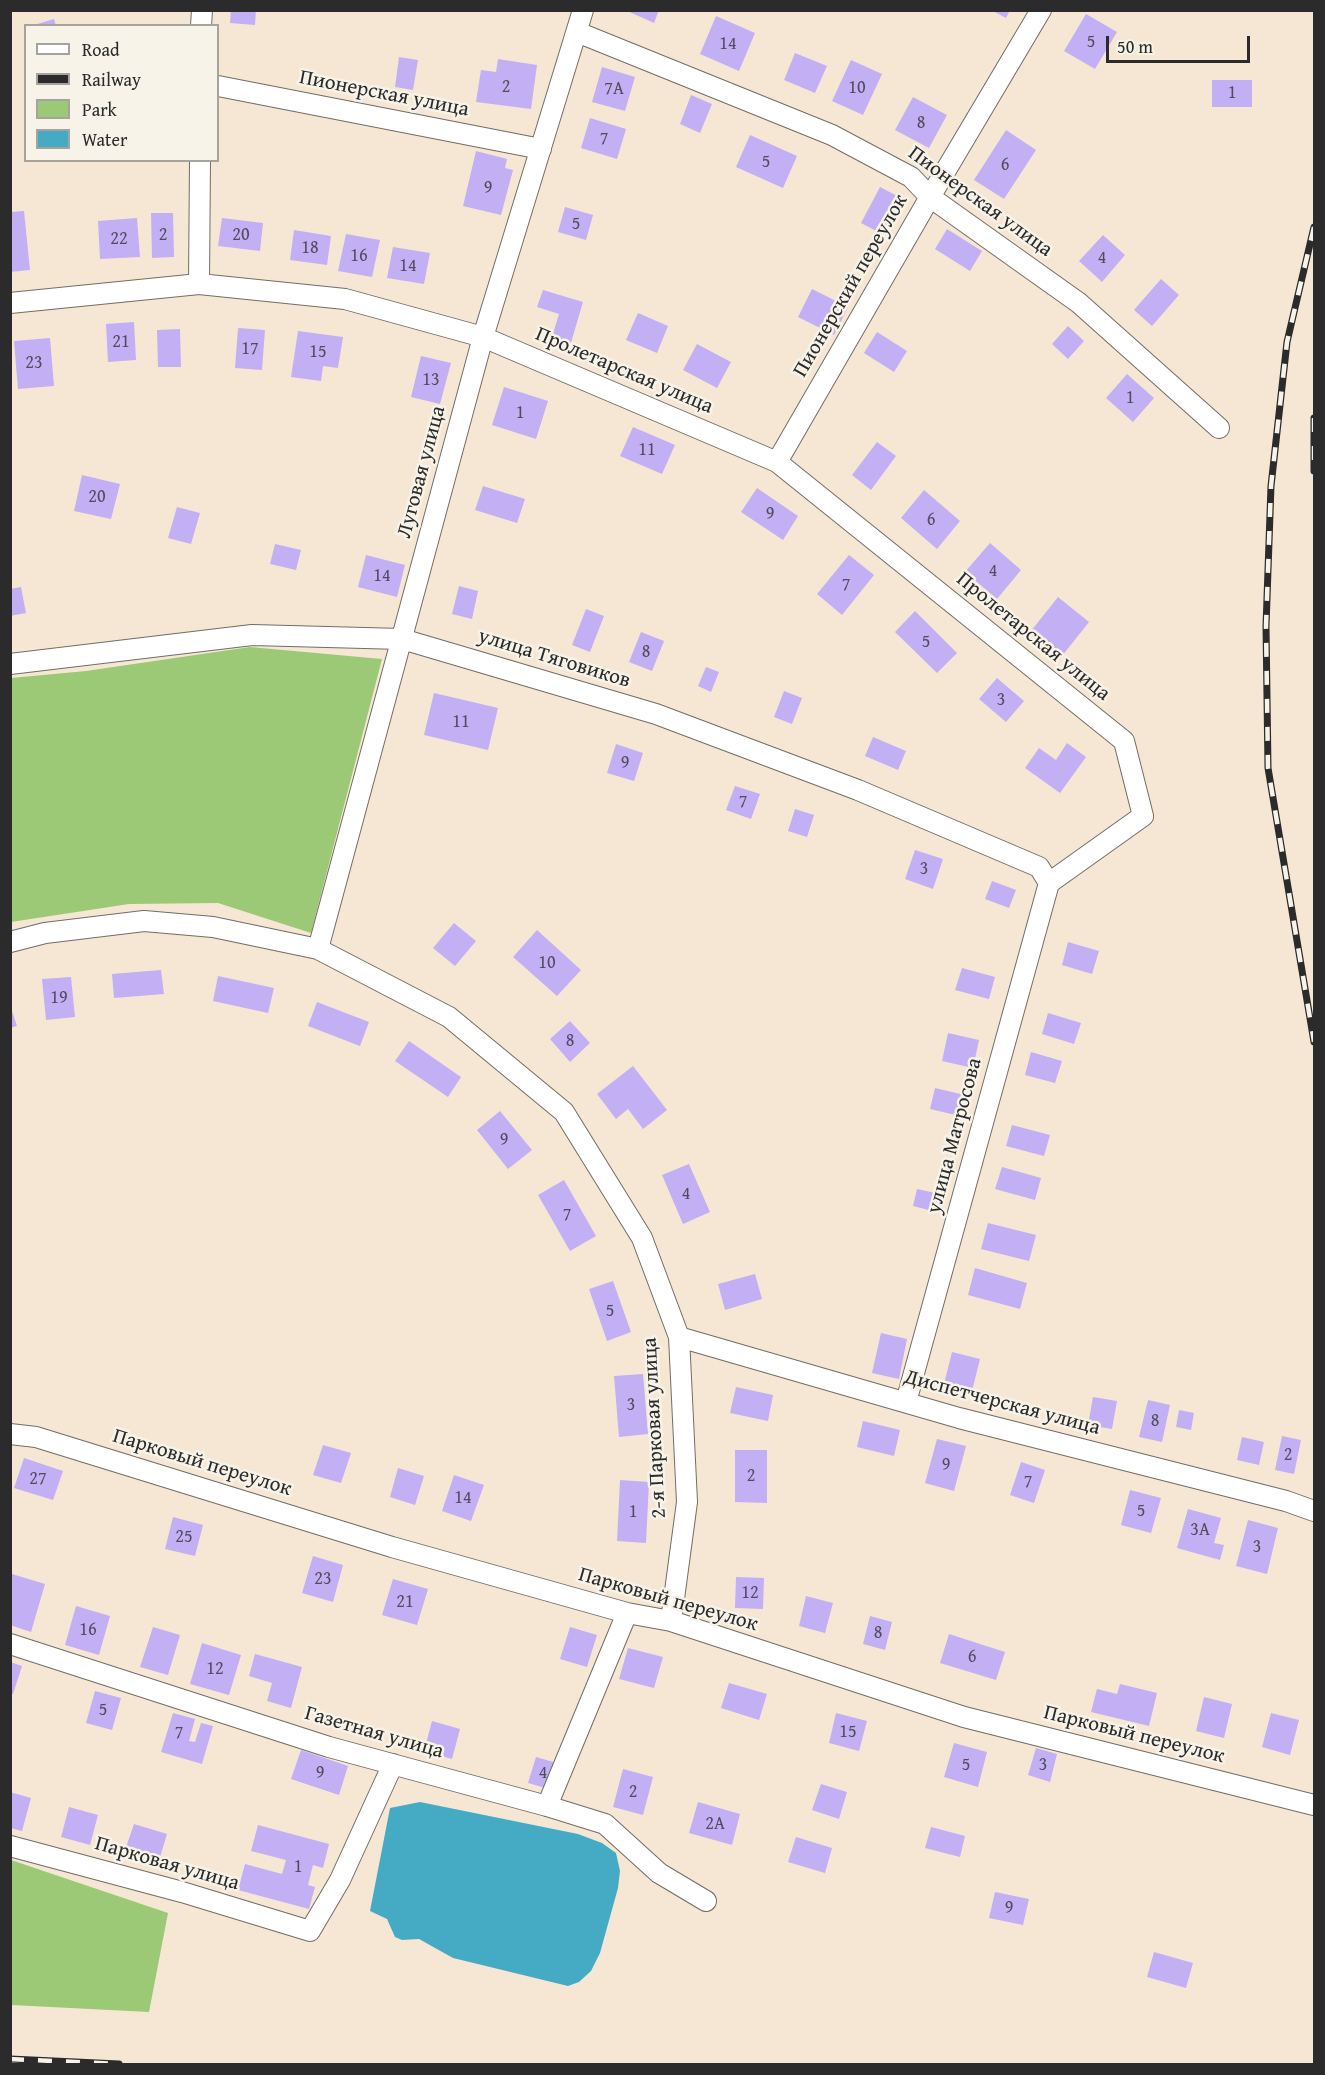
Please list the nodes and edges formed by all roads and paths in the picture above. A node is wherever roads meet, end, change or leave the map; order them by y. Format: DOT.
graph roads {
  1 [pos="583,10"];
  2 [pos="1041,10"];
  3 [pos="577,32"];
  4 [pos="219,86"];
  5 [pos="541,149"];
  6 [pos="200,162"];
  7 [pos="930,196"];
  8 [pos="199,284"];
  9 [pos="10,303"];
  10 [pos="483,337"];
  11 [pos="1219,428"];
  12 [pos="777,462"];
  13 [pos="402,639"];
  14 [pos="10,664"];
  15 [pos="1049,883"];
  16 [pos="10,942"];
  17 [pos="318,949"];
  18 [pos="679,1337"];
  19 [pos="906,1402"];
  20 [pos="10,1434"];
  21 [pos="1314,1511"];
  22 [pos="627,1613"];
  23 [pos="671,1621"];
  24 [pos="10,1644"];
  25 [pos="393,1764"];
  26 [pos="1314,1805"];
  27 [pos="547,1806"];
  28 [pos="10,1846"];
  29 [pos="706,1901"];
  1 -- 3 [label="street, Луговая улица"];
  2 -- 7 [label="street, Пионерский переулок"];
  3 -- 5 [label="street, Луговая улица"];
  3 -- 7 [label="street, Пионерская улица"];
  4 -- 5 [label="street, Пионерская улица"];
  5 -- 10 [label="street, Луговая улица"];
  6 -- 8 [label="street"];
  7 -- 11 [label="street, Пионерская улица"];
  7 -- 12 [label="street, Пионерский переулок"];
  8 -- 9 [label="street, Пролетарская улица"];
  8 -- 10 [label="street, Пролетарская улица"];
  10 -- 12 [label="street, Пролетарская улица"];
  10 -- 13 [label="street, Луговая улица"];
  12 -- 15 [label="street, Пролетарская улица"];
  13 -- 14 [label="street, улица Тяговиков"];
  13 -- 15 [label="street, улица Тяговиков"];
  13 -- 17 [label="street, Луговая улица"];
  15 -- 19 [label="street, улица Матросова"];
  16 -- 17 [label="street, 2-я Парковая улица"];
  17 -- 18 [label="street, 2-я Парковая улица"];
  18 -- 19 [label="street, Диспетчерская улица"];
  18 -- 23 [label="street, 2-я Парковая улица"];
  19 -- 21 [label="street, Диспетчерская улица"];
  20 -- 22 [label="street, Парковый переулок"];
  22 -- 23 [label="street, Парковый переулок"];
  22 -- 27 [label="street"];
  23 -- 26 [label="street, Парковый переулок"];
  24 -- 25 [label="street, Газетная улица"];
  25 -- 27 [label="street, Газетная улица"];
  25 -- 28 [label="street, Парковая улица"];
  27 -- 29 [label="street, Газетная улица"];
}
